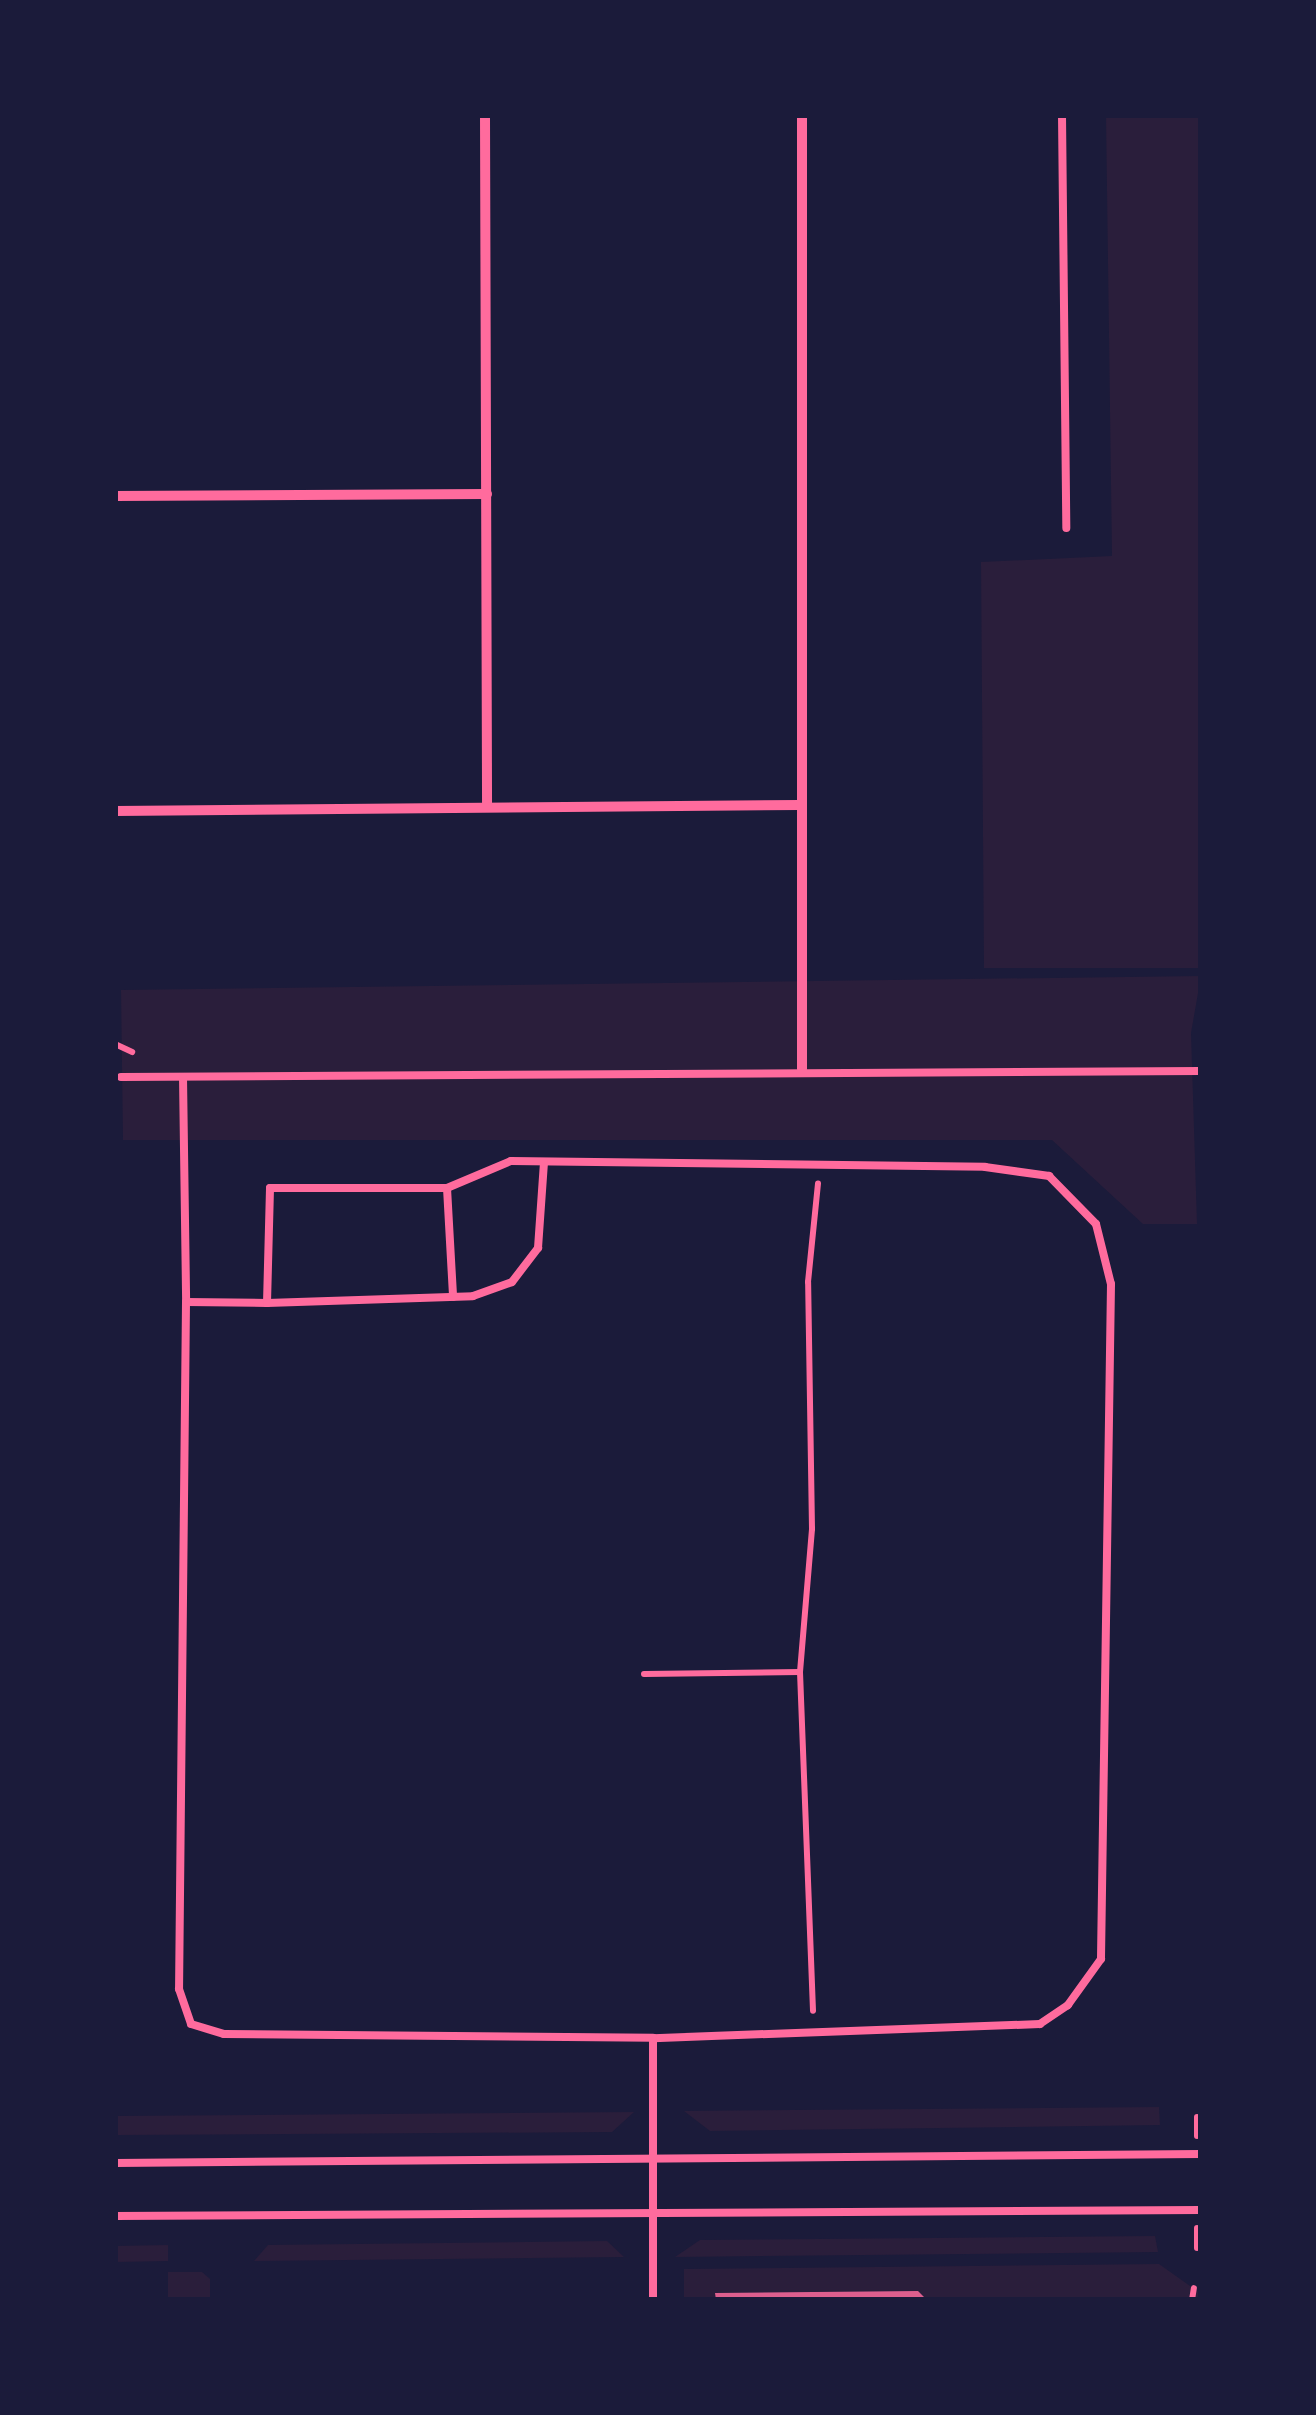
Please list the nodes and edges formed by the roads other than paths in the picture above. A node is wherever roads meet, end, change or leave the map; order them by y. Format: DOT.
graph roads {
  1 [pos="485,115"];
  2 [pos="802,115"];
  3 [pos="1062,115"];
  4 [pos="487,494"];
  5 [pos="115,496"];
  6 [pos="1066,528"];
  7 [pos="800,805"];
  8 [pos="488,807"];
  9 [pos="115,810"];
  10 [pos="802,1069"];
  11 [pos="1201,1072"];
  12 [pos="121,1078"];
  13 [pos="183,1078"];
  14 [pos="544,1162"];
  15 [pos="447,1188"];
  16 [pos="453,1297"];
  17 [pos="186,1302"];
  18 [pos="267,1303"];
  19 [pos="652,2038"];
  20 [pos="1199,2154"];
  21 [pos="652,2160"];
  22 [pos="115,2163"];
  23 [pos="1199,2210"];
  24 [pos="653,2212"];
  25 [pos="115,2216"];
  26 [pos="653,2300"];
  1 -- 4 [label="street"];
  2 -- 7 [label="street"];
  3 -- 6 [label="lane"];
  4 -- 5 [label="street"];
  4 -- 8 [label="street"];
  7 -- 8 [label="street"];
  7 -- 10 [label="street"];
  8 -- 9 [label="street"];
  10 -- 11 [label="lane"];
  10 -- 13 [label="lane"];
  12 -- 13 [label="lane"];
  13 -- 17 [label="lane"];
  14 -- 15 [label="lane"];
  14 -- 16 [label="lane"];
  14 -- 19 [label="lane"];
  15 -- 16 [label="lane"];
  15 -- 18 [label="lane"];
  16 -- 18 [label="lane"];
  17 -- 18 [label="lane"];
  17 -- 19 [label="lane"];
  19 -- 21 [label="lane"];
  20 -- 21 [label="lane"];
  21 -- 22 [label="lane"];
  21 -- 24 [label="lane"];
  23 -- 24 [label="lane"];
  24 -- 25 [label="lane"];
  24 -- 26 [label="lane"];
}
